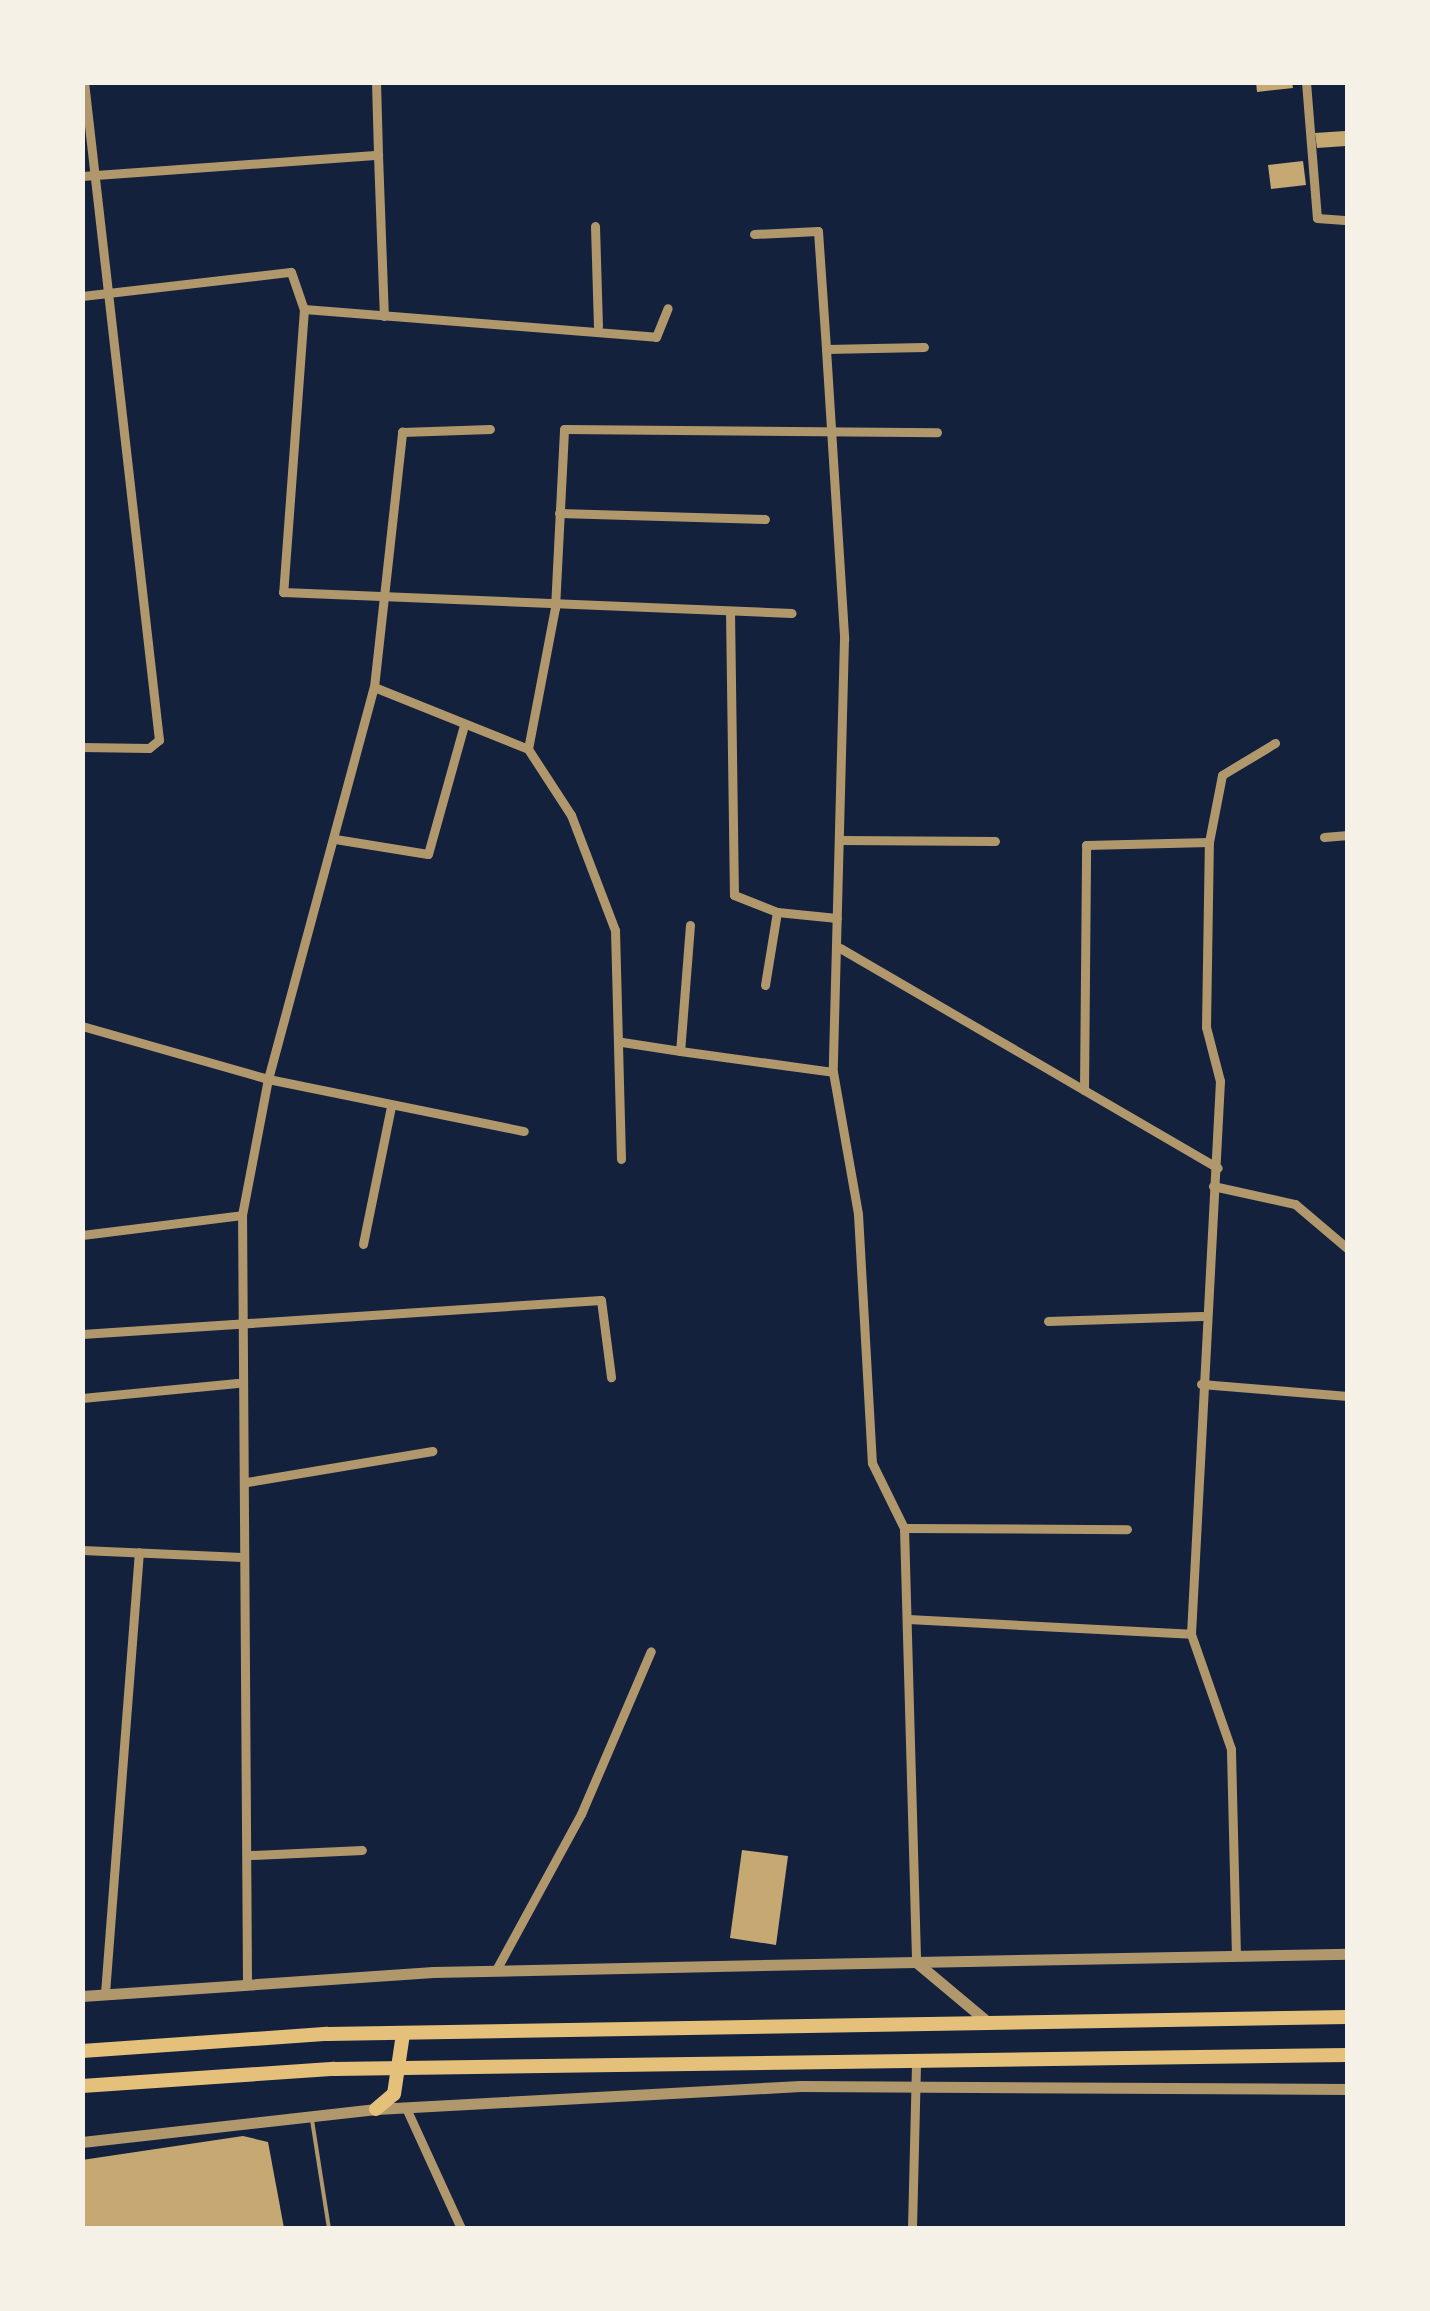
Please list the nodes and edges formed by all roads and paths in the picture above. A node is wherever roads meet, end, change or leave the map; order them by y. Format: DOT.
graph roads {
  1 [pos="84,82"];
  2 [pos="376,82"];
  3 [pos="1306,82"];
  4 [pos="378,155"];
  5 [pos="94,174"];
  6 [pos="82,176"];
  7 [pos="1348,220"];
  8 [pos="595,226"];
  9 [pos="754,234"];
  10 [pos="106,293"];
  11 [pos="82,296"];
  12 [pos="668,308"];
  13 [pos="304,309"];
  14 [pos="384,316"];
  15 [pos="598,326"];
  16 [pos="924,347"];
  17 [pos="826,348"];
  18 [pos="490,429"];
  19 [pos="833,431"];
  20 [pos="938,432"];
  21 [pos="559,513"];
  22 [pos="765,519"];
  23 [pos="389,596"];
  24 [pos="555,608"];
  25 [pos="730,611"];
  26 [pos="792,613"];
  27 [pos="374,687"];
  28 [pos="464,726"];
  29 [pos="1276,744"];
  30 [pos="82,747"];
  31 [pos="528,750"];
  32 [pos="1348,836"];
  33 [pos="1324,837"];
  34 [pos="335,838"];
  35 [pos="840,840"];
  36 [pos="995,841"];
  37 [pos="1209,842"];
  38 [pos="778,912"];
  39 [pos="836,918"];
  40 [pos="690,925"];
  41 [pos="840,948"];
  42 [pos="765,985"];
  43 [pos="82,1026"];
  44 [pos="622,1042"];
  45 [pos="680,1050"];
  46 [pos="833,1072"];
  47 [pos="268,1079"];
  48 [pos="1084,1090"];
  49 [pos="391,1106"];
  50 [pos="524,1131"];
  51 [pos="621,1160"];
  52 [pos="1217,1168"];
  53 [pos="1214,1186"];
  54 [pos="242,1216"];
  55 [pos="82,1235"];
  56 [pos="363,1244"];
  57 [pos="1348,1249"];
  58 [pos="1202,1316"];
  59 [pos="239,1319"];
  60 [pos="1048,1320"];
  61 [pos="82,1334"];
  62 [pos="611,1377"];
  63 [pos="237,1383"];
  64 [pos="1201,1384"];
  65 [pos="1348,1396"];
  66 [pos="82,1398"];
  67 [pos="432,1451"];
  68 [pos="247,1482"];
  69 [pos="904,1528"];
  70 [pos="1127,1530"];
  71 [pos="82,1550"];
  72 [pos="139,1552"];
  73 [pos="242,1557"];
  74 [pos="908,1619"];
  75 [pos="1191,1634"];
  76 [pos="651,1651"];
  77 [pos="362,1850"];
  78 [pos="251,1855"];
  79 [pos="1348,1954"];
  80 [pos="1236,1956"];
  81 [pos="916,1962"];
  82 [pos="496,1970"];
  83 [pos="247,1981"];
  84 [pos="105,1993"];
  85 [pos="82,1996"];
  86 [pos="1348,2017"];
  87 [pos="995,2028"];
  88 [pos="403,2034"];
  89 [pos="82,2051"];
  90 [pos="1348,2056"];
  91 [pos="916,2061"];
  92 [pos="402,2068"];
  93 [pos="82,2086"];
  94 [pos="917,2088"];
  95 [pos="1348,2089"];
  96 [pos="406,2108"];
  97 [pos="376,2109"];
  98 [pos="311,2117"];
  99 [pos="82,2142"];
  100 [pos="329,2228"];
  101 [pos="461,2228"];
  102 [pos="912,2228"];
  1 -- 5 [label="street"];
  2 -- 4 [label="street"];
  3 -- 7 [label="street"];
  4 -- 5 [label="street"];
  4 -- 14 [label="street"];
  5 -- 6 [label="street"];
  5 -- 10 [label="street"];
  8 -- 15 [label="street"];
  9 -- 17 [label="street"];
  10 -- 11 [label="street"];
  10 -- 13 [label="street"];
  10 -- 30 [label="street"];
  12 -- 15 [label="street"];
  13 -- 14 [label="street"];
  13 -- 23 [label="street"];
  14 -- 15 [label="street"];
  16 -- 17 [label="street"];
  17 -- 19 [label="street"];
  18 -- 23 [label="street"];
  19 -- 20 [label="street"];
  19 -- 21 [label="street"];
  19 -- 35 [label="street"];
  21 -- 22 [label="street"];
  21 -- 24 [label="street"];
  23 -- 24 [label="street"];
  23 -- 27 [label="street"];
  24 -- 25 [label="street"];
  24 -- 31 [label="street"];
  25 -- 26 [label="street"];
  25 -- 38 [label="street"];
  27 -- 28 [label="street"];
  27 -- 34 [label="street"];
  28 -- 31 [label="street"];
  28 -- 34 [label="street"];
  29 -- 37 [label="street"];
  31 -- 44 [label="street"];
  32 -- 33 [label="street"];
  34 -- 47 [label="street"];
  35 -- 36 [label="street"];
  35 -- 39 [label="street"];
  37 -- 48 [label="street"];
  37 -- 52 [label="street"];
  38 -- 39 [label="street"];
  38 -- 42 [label="street"];
  39 -- 41 [label="street"];
  40 -- 45 [label="street"];
  41 -- 46 [label="street"];
  41 -- 48 [label="street"];
  43 -- 47 [label="street"];
  44 -- 45 [label="street"];
  44 -- 51 [label="street"];
  45 -- 46 [label="street"];
  46 -- 69 [label="street"];
  47 -- 49 [label="street"];
  47 -- 54 [label="street"];
  48 -- 52 [label="street"];
  49 -- 50 [label="street"];
  49 -- 56 [label="street"];
  52 -- 53 [label="street"];
  53 -- 57 [label="street"];
  53 -- 58 [label="street"];
  54 -- 55 [label="street"];
  54 -- 59 [label="street"];
  58 -- 60 [label="street"];
  58 -- 64 [label="street"];
  59 -- 61 [label="street"];
  59 -- 62 [label="street"];
  59 -- 63 [label="street"];
  63 -- 66 [label="street"];
  63 -- 68 [label="street"];
  64 -- 65 [label="street"];
  64 -- 75 [label="street"];
  67 -- 68 [label="street"];
  68 -- 73 [label="street"];
  69 -- 70 [label="street"];
  69 -- 74 [label="street"];
  71 -- 72 [label="street"];
  72 -- 73 [label="street"];
  72 -- 84 [label="street"];
  73 -- 78 [label="street"];
  74 -- 75 [label="street"];
  74 -- 81 [label="street"];
  75 -- 80 [label="street"];
  76 -- 82 [label="street"];
  77 -- 78 [label="street"];
  78 -- 83 [label="street"];
  79 -- 80 [label="street"];
  80 -- 81 [label="street"];
  81 -- 82 [label="street"];
  81 -- 87 [label="street"];
  82 -- 83 [label="street"];
  83 -- 84 [label="street"];
  84 -- 85 [label="street"];
  86 -- 87 [label="highway"];
  87 -- 88 [label="highway"];
  88 -- 89 [label="highway"];
  88 -- 92 [label="highway"];
  90 -- 91 [label="highway"];
  91 -- 92 [label="highway"];
  91 -- 94 [label="street"];
  92 -- 93 [label="highway"];
  92 -- 97 [label="highway"];
  94 -- 95 [label="street"];
  94 -- 96 [label="street"];
  94 -- 102 [label="street"];
  96 -- 97 [label="street"];
  96 -- 101 [label="street"];
  97 -- 98 [label="street"];
  98 -- 99 [label="street"];
  98 -- 100 [label="lane"];
}
